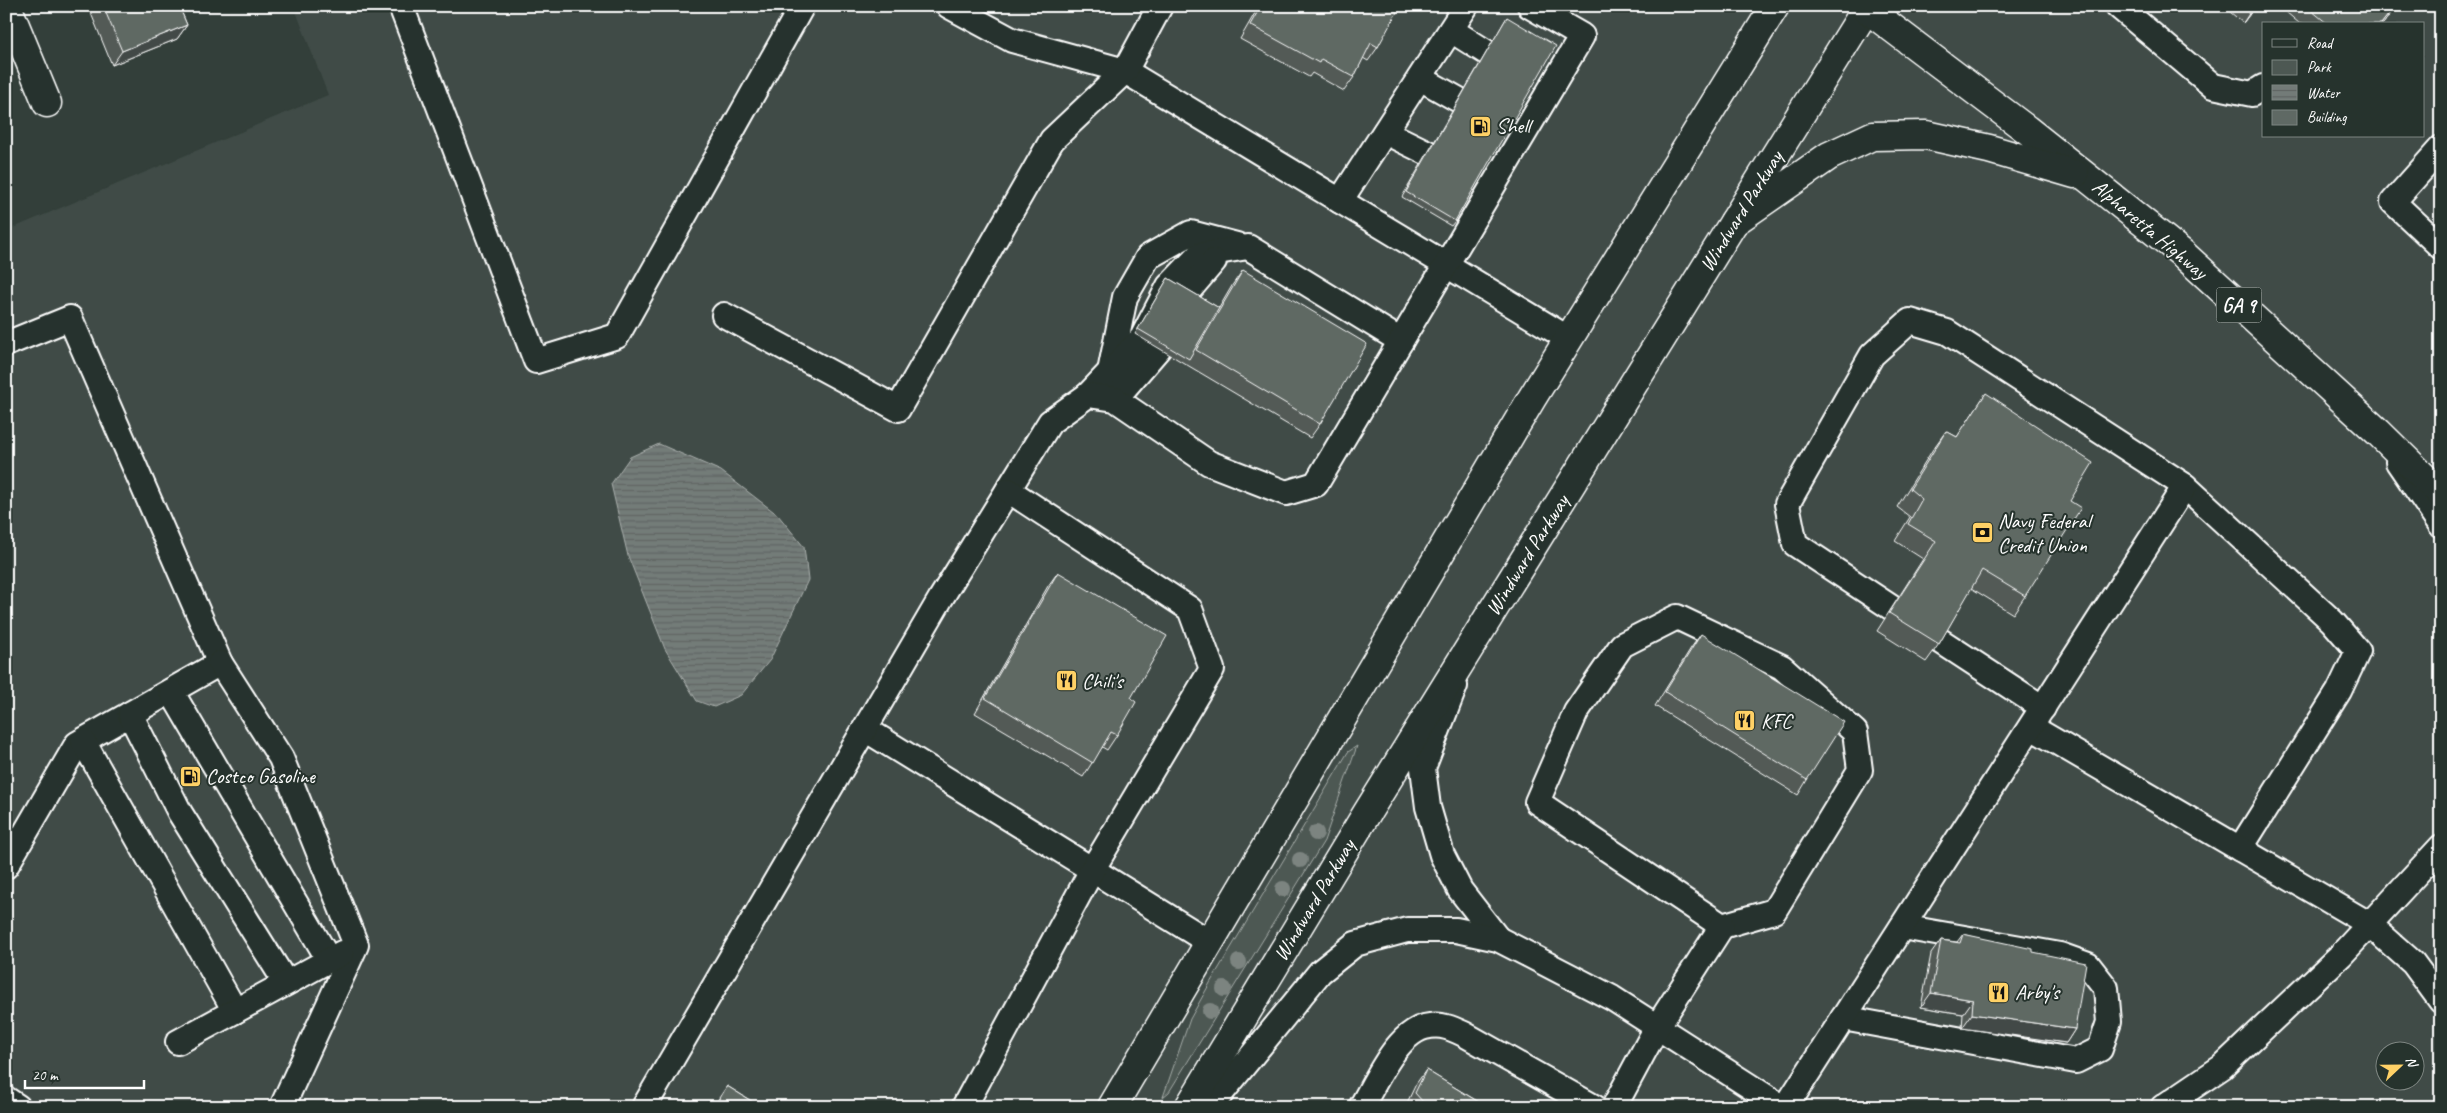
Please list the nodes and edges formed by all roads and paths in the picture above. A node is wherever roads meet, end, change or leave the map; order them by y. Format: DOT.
graph roads {
  1 [pos="7,6"];
  2 [pos="402,6"];
  3 [pos="802,6"];
  4 [pos="949,6"];
  5 [pos="1160,6"];
  6 [pos="1466,6"];
  7 [pos="1530,6"];
  8 [pos="1775,6"];
  9 [pos="2118,6"];
  10 [pos="1866,7"];
  11 [pos="1450,30"];
  12 [pos="1486,52"];
  13 [pos="1125,70"];
  14 [pos="1420,78"];
  15 [pos="2262,88"];
  16 [pos="1459,100"];
  17 [pos="47,103"];
  18 [pos="1385,132"];
  19 [pos="2441,148"];
  20 [pos="1428,154"];
  21 [pos="2087,177"];
  22 [pos="1340,201"];
  23 [pos="1734,222"];
  24 [pos="1248,247"];
  25 [pos="2441,247"];
  26 [pos="1221,252"];
  27 [pos="1446,265"];
  28 [pos="724,315"];
  29 [pos="1569,339"];
  30 [pos="1401,342"];
  31 [pos="6,344"];
  32 [pos="1110,372"];
  33 [pos="1088,395"];
  34 [pos="1115,399"];
  35 [pos="2378,432"];
  36 [pos="2185,486"];
  37 [pos="1008,490"];
  38 [pos="2441,494"];
  39 [pos="2441,525"];
  40 [pos="1892,608"];
  41 [pos="1939,640"];
  42 [pos="1473,642"];
  43 [pos="220,663"];
  44 [pos="171,691"];
  45 [pos="130,714"];
  46 [pos="2037,717"];
  47 [pos="865,729"];
  48 [pos="83,741"];
  49 [pos="2441,847"];
  50 [pos="2240,849"];
  51 [pos="6,866"];
  52 [pos="1092,870"];
  53 [pos="2369,924"];
  54 [pos="1722,926"];
  55 [pos="1902,927"];
  56 [pos="1498,939"];
  57 [pos="1209,942"];
  58 [pos="356,945"];
  59 [pos="329,960"];
  60 [pos="286,983"];
  61 [pos="2441,1002"];
  62 [pos="235,1011"];
  63 [pos="1843,1018"];
  64 [pos="1657,1027"];
  65 [pos="178,1042"];
  66 [pos="6,1099"];
  67 [pos="18,1107"];
  68 [pos="282,1107"];
  69 [pos="644,1107"];
  70 [pos="964,1107"];
  71 [pos="1112,1107"];
  72 [pos="1189,1107"];
  73 [pos="1210,1107"];
  74 [pos="1361,1107"];
  75 [pos="1594,1107"];
  76 [pos="1614,1107"];
  77 [pos="1782,1107"];
  78 [pos="1786,1107"];
  79 [pos="2163,1107"];
  1 -- 17 [label="main road"];
  2 -- 3 [label="lane"];
  4 -- 13 [label="lane"];
  5 -- 13 [label="lane"];
  6 -- 11 [label="lane"];
  7 -- 27 [label="lane"];
  8 -- 29 [label="main road"];
  9 -- 15 [label="lane"];
  10 -- 21 [label="main road, Alpharetta Highway / GA 9"];
  10 -- 23 [label="main road, Windward Parkway"];
  11 -- 12 [label="lane"];
  11 -- 14 [label="lane"];
  13 -- 22 [label="lane"];
  13 -- 28 [label="lane"];
  14 -- 16 [label="lane"];
  14 -- 18 [label="lane"];
  18 -- 20 [label="lane"];
  18 -- 22 [label="lane"];
  19 -- 25 [label="lane"];
  21 -- 23 [label="main road"];
  21 -- 35 [label="main road, Alpharetta Highway / GA 9"];
  22 -- 27 [label="lane"];
  23 -- 42 [label="main road, Windward Parkway"];
  24 -- 26 [label="lane"];
  24 -- 30 [label="lane"];
  24 -- 32 [label="lane"];
  26 -- 32 [label="lane"];
  26 -- 34 [label="lane"];
  27 -- 29 [label="lane"];
  27 -- 30 [label="lane"];
  29 -- 57 [label="main road"];
  30 -- 34 [label="lane"];
  31 -- 43 [label="lane"];
  32 -- 33 [label="lane"];
  33 -- 34 [label="lane"];
  33 -- 37 [label="lane"];
  35 -- 38 [label="main road, Alpharetta Highway / GA 9"];
  35 -- 39 [label="lane"];
  36 -- 40 [label="lane"];
  36 -- 46 [label="lane"];
  36 -- 50 [label="lane"];
  37 -- 47 [label="lane"];
  37 -- 52 [label="lane"];
  41 -- 46 [label="lane"];
  42 -- 56 [label="lane"];
  42 -- 72 [label="main road, Windward Parkway"];
  43 -- 44 [label="lane"];
  43 -- 58 [label="lane"];
  44 -- 45 [label="lane"];
  44 -- 59 [label="lane"];
  45 -- 48 [label="lane"];
  45 -- 60 [label="lane"];
  46 -- 50 [label="lane"];
  46 -- 55 [label="lane"];
  47 -- 52 [label="lane"];
  47 -- 69 [label="lane"];
  48 -- 51 [label="lane"];
  48 -- 62 [label="lane"];
  49 -- 53 [label="lane"];
  50 -- 53 [label="lane"];
  52 -- 57 [label="lane"];
  52 -- 70 [label="lane"];
  53 -- 61 [label="lane"];
  53 -- 79 [label="lane"];
  54 -- 54 [label="lane"];
  54 -- 64 [label="lane"];
  55 -- 63 [label="lane"];
  55 -- 63 [label="lane"];
  56 -- 64 [label="lane"];
  56 -- 73 [label="lane"];
  57 -- 71 [label="main road"];
  58 -- 59 [label="lane"];
  58 -- 68 [label="lane"];
  59 -- 60 [label="lane"];
  60 -- 62 [label="lane"];
  62 -- 65 [label="lane"];
  63 -- 78 [label="lane"];
  64 -- 76 [label="lane"];
  64 -- 77 [label="lane"];
  66 -- 67 [label="lane"];
  74 -- 75 [label="lane"];
}
